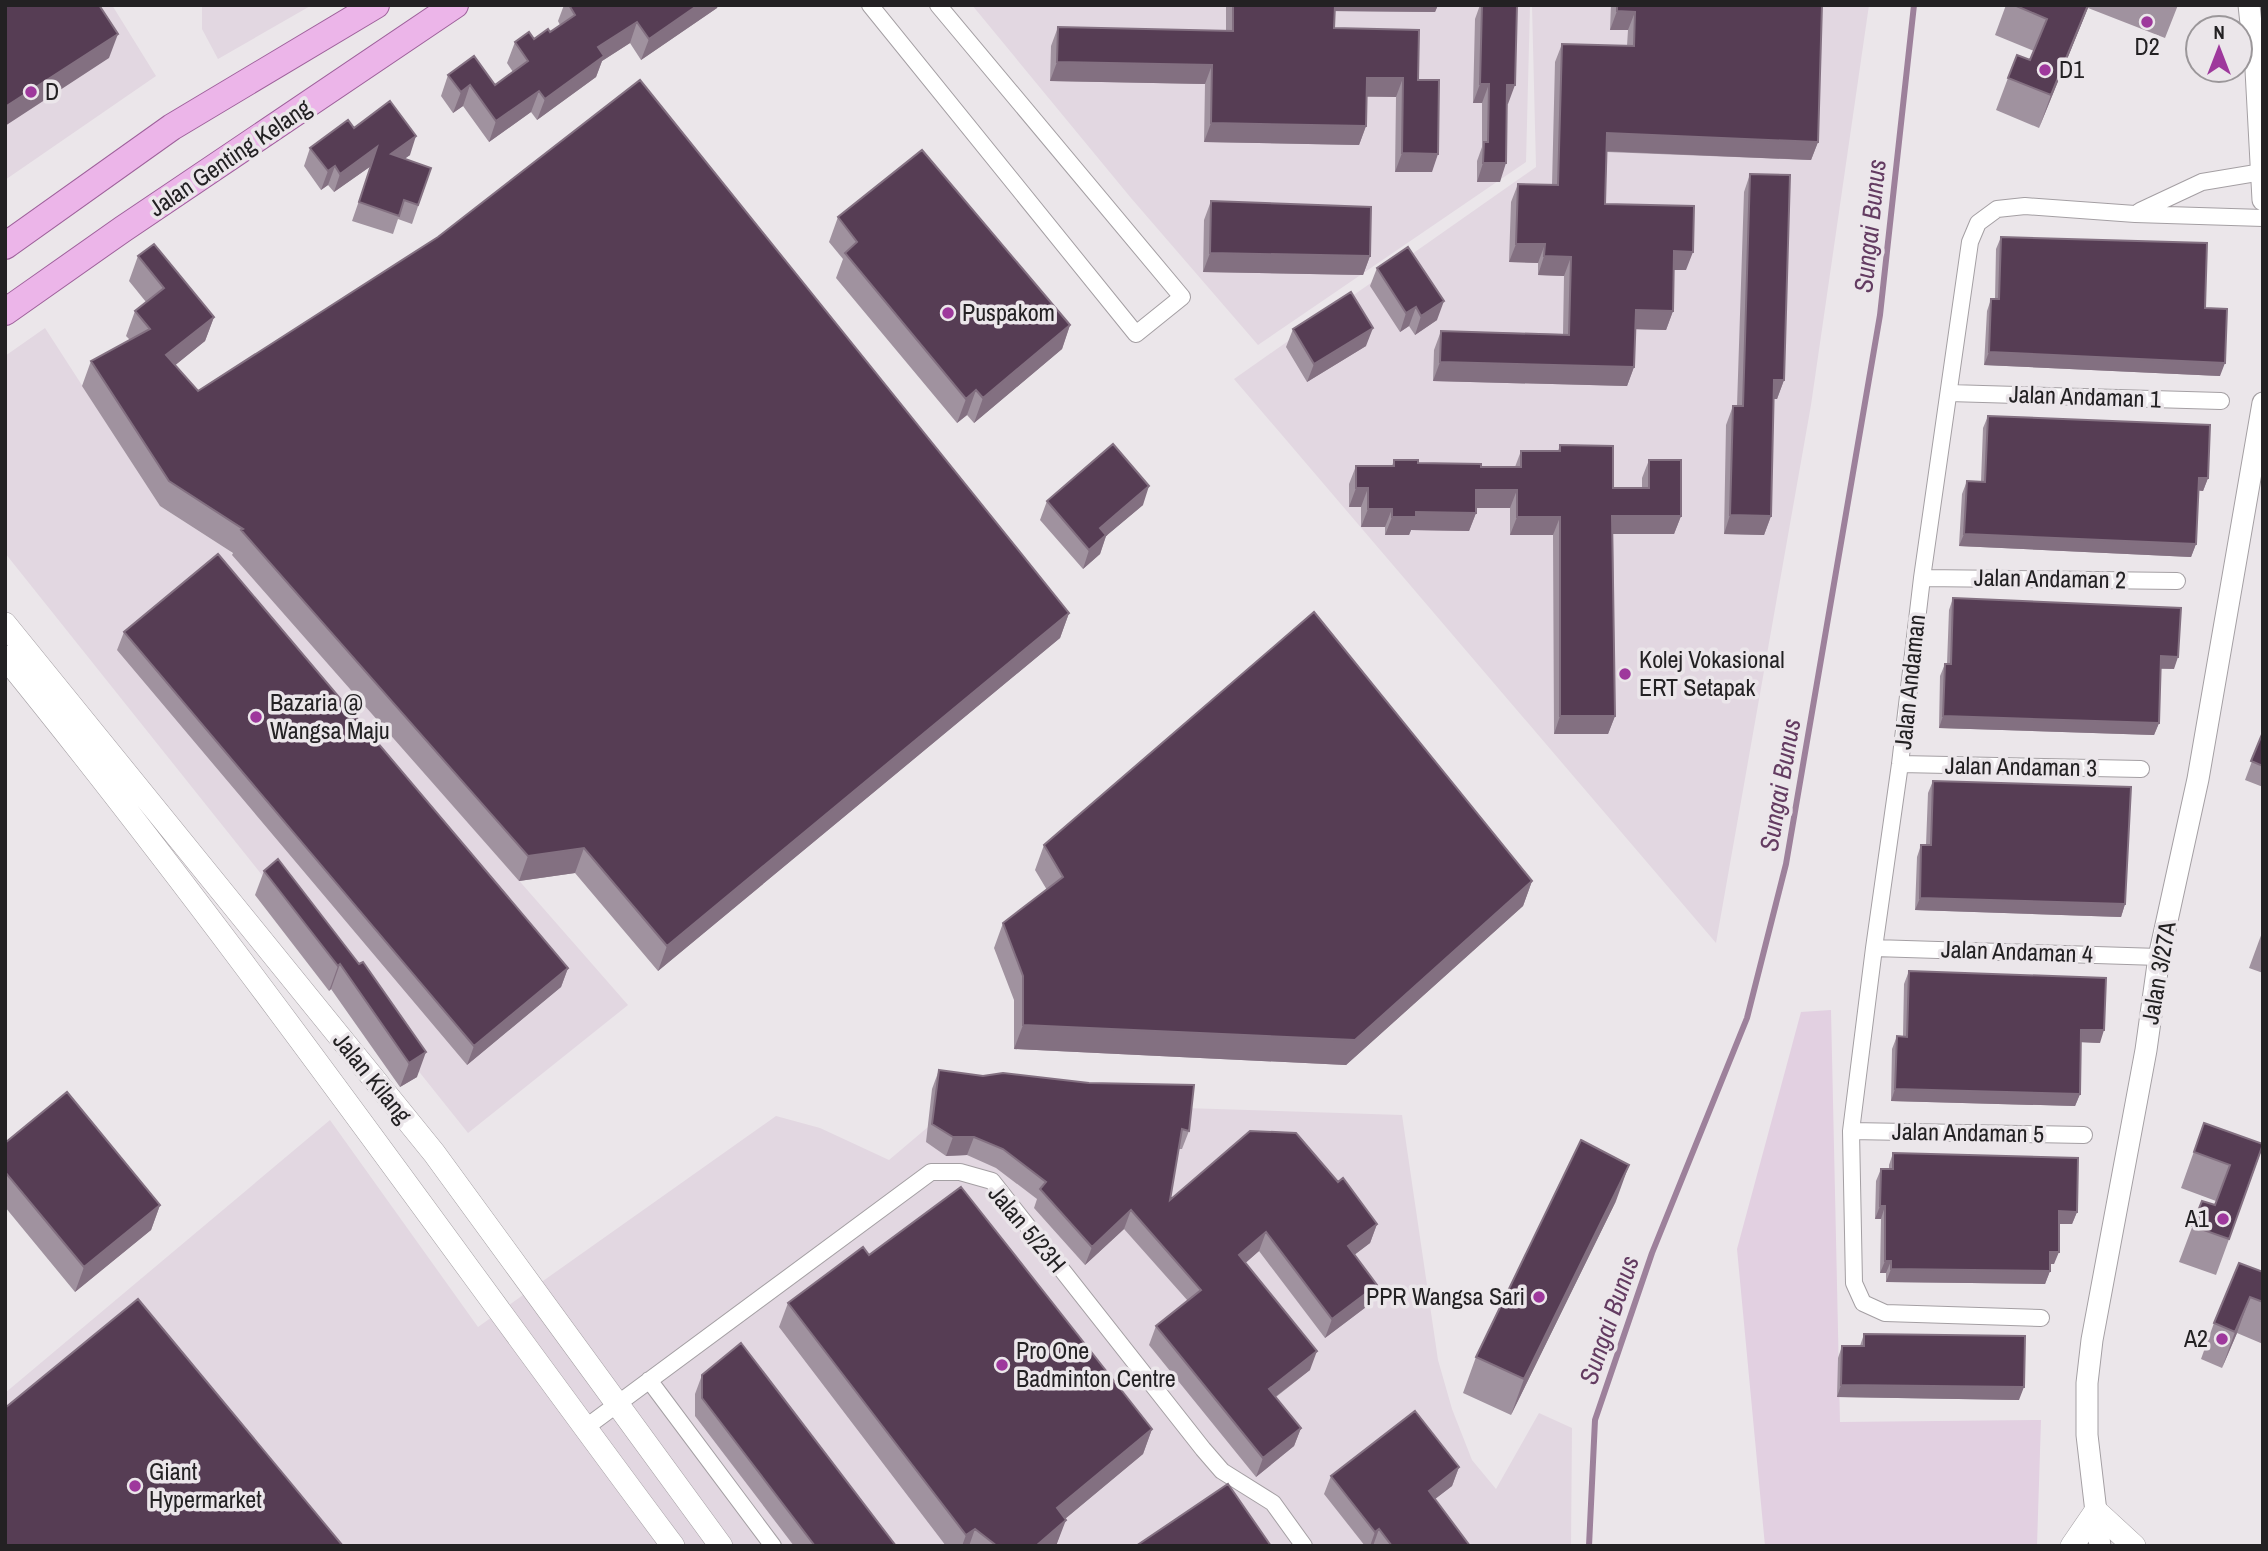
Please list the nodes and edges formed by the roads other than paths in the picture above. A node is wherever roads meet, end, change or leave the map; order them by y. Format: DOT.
graph roads {
  1 [pos="376,5"];
  2 [pos="455,5"];
  3 [pos="870,5"];
  4 [pos="938,5"];
  5 [pos="2249,5"];
  6 [pos="2262,172"];
  7 [pos="2263,200"];
  8 [pos="2135,214"];
  9 [pos="2263,219"];
  10 [pos="5,246"];
  11 [pos="5,312"];
  12 [pos="1950,393"];
  13 [pos="2221,401"];
  14 [pos="2263,403"];
  15 [pos="2259,462"];
  16 [pos="1922,578"];
  17 [pos="2177,581"];
  18 [pos="5,624"];
  19 [pos="8,663"];
  20 [pos="1900,764"];
  21 [pos="2141,769"];
  22 [pos="1874,948"];
  23 [pos="2159,957"];
  24 [pos="1852,1131"];
  25 [pos="2084,1135"];
  26 [pos="2041,1318"];
  27 [pos="649,1380"];
  28 [pos="617,1404"];
  29 [pos="585,1428"];
  30 [pos="2096,1511"];
  31 [pos="673,1546"];
  32 [pos="721,1546"];
  33 [pos="773,1546"];
  34 [pos="1304,1546"];
  35 [pos="2073,1546"];
  36 [pos="2100,1546"];
  37 [pos="2134,1546"];
  1 -- 10 [label="main road, Jalan Genting Kelang"];
  2 -- 11 [label="main road, Jalan Genting Kelang"];
  3 -- 4 [label="street"];
  5 -- 6 [label="street"];
  6 -- 7 [label="street"];
  6 -- 8 [label="street, Jalan Andaman"];
  8 -- 9 [label="street, Jalan Andaman"];
  8 -- 12 [label="street, Jalan Andaman"];
  12 -- 13 [label="street, Jalan Andaman 1"];
  12 -- 16 [label="street, Jalan Andaman"];
  14 -- 15 [label="street, Jalan 3/27A"];
  15 -- 23 [label="street, Jalan 3/27A"];
  16 -- 17 [label="street, Jalan Andaman 2"];
  16 -- 20 [label="street, Jalan Andaman"];
  18 -- 28 [label="main road, Jalan Kilang"];
  19 -- 29 [label="main road, Jalan Kilang"];
  20 -- 21 [label="street, Jalan Andaman 3"];
  20 -- 22 [label="street, Jalan Andaman"];
  22 -- 23 [label="street, Jalan Andaman 4"];
  22 -- 24 [label="street, Jalan Andaman"];
  23 -- 30 [label="street, Jalan 3/27A"];
  24 -- 25 [label="street, Jalan Andaman 5"];
  24 -- 26 [label="street, Jalan Andaman"];
  27 -- 28 [label="street, Jalan 5/23H"];
  27 -- 33 [label="street"];
  27 -- 34 [label="street, Jalan 5/23H"];
  28 -- 29 [label="street, Jalan 5/23H"];
  28 -- 32 [label="main road, Jalan Kilang"];
  29 -- 31 [label="main road, Jalan Kilang"];
  30 -- 35 [label="main road"];
  30 -- 36 [label="street, Jalan 3/27A"];
  30 -- 37 [label="main road"];
}
